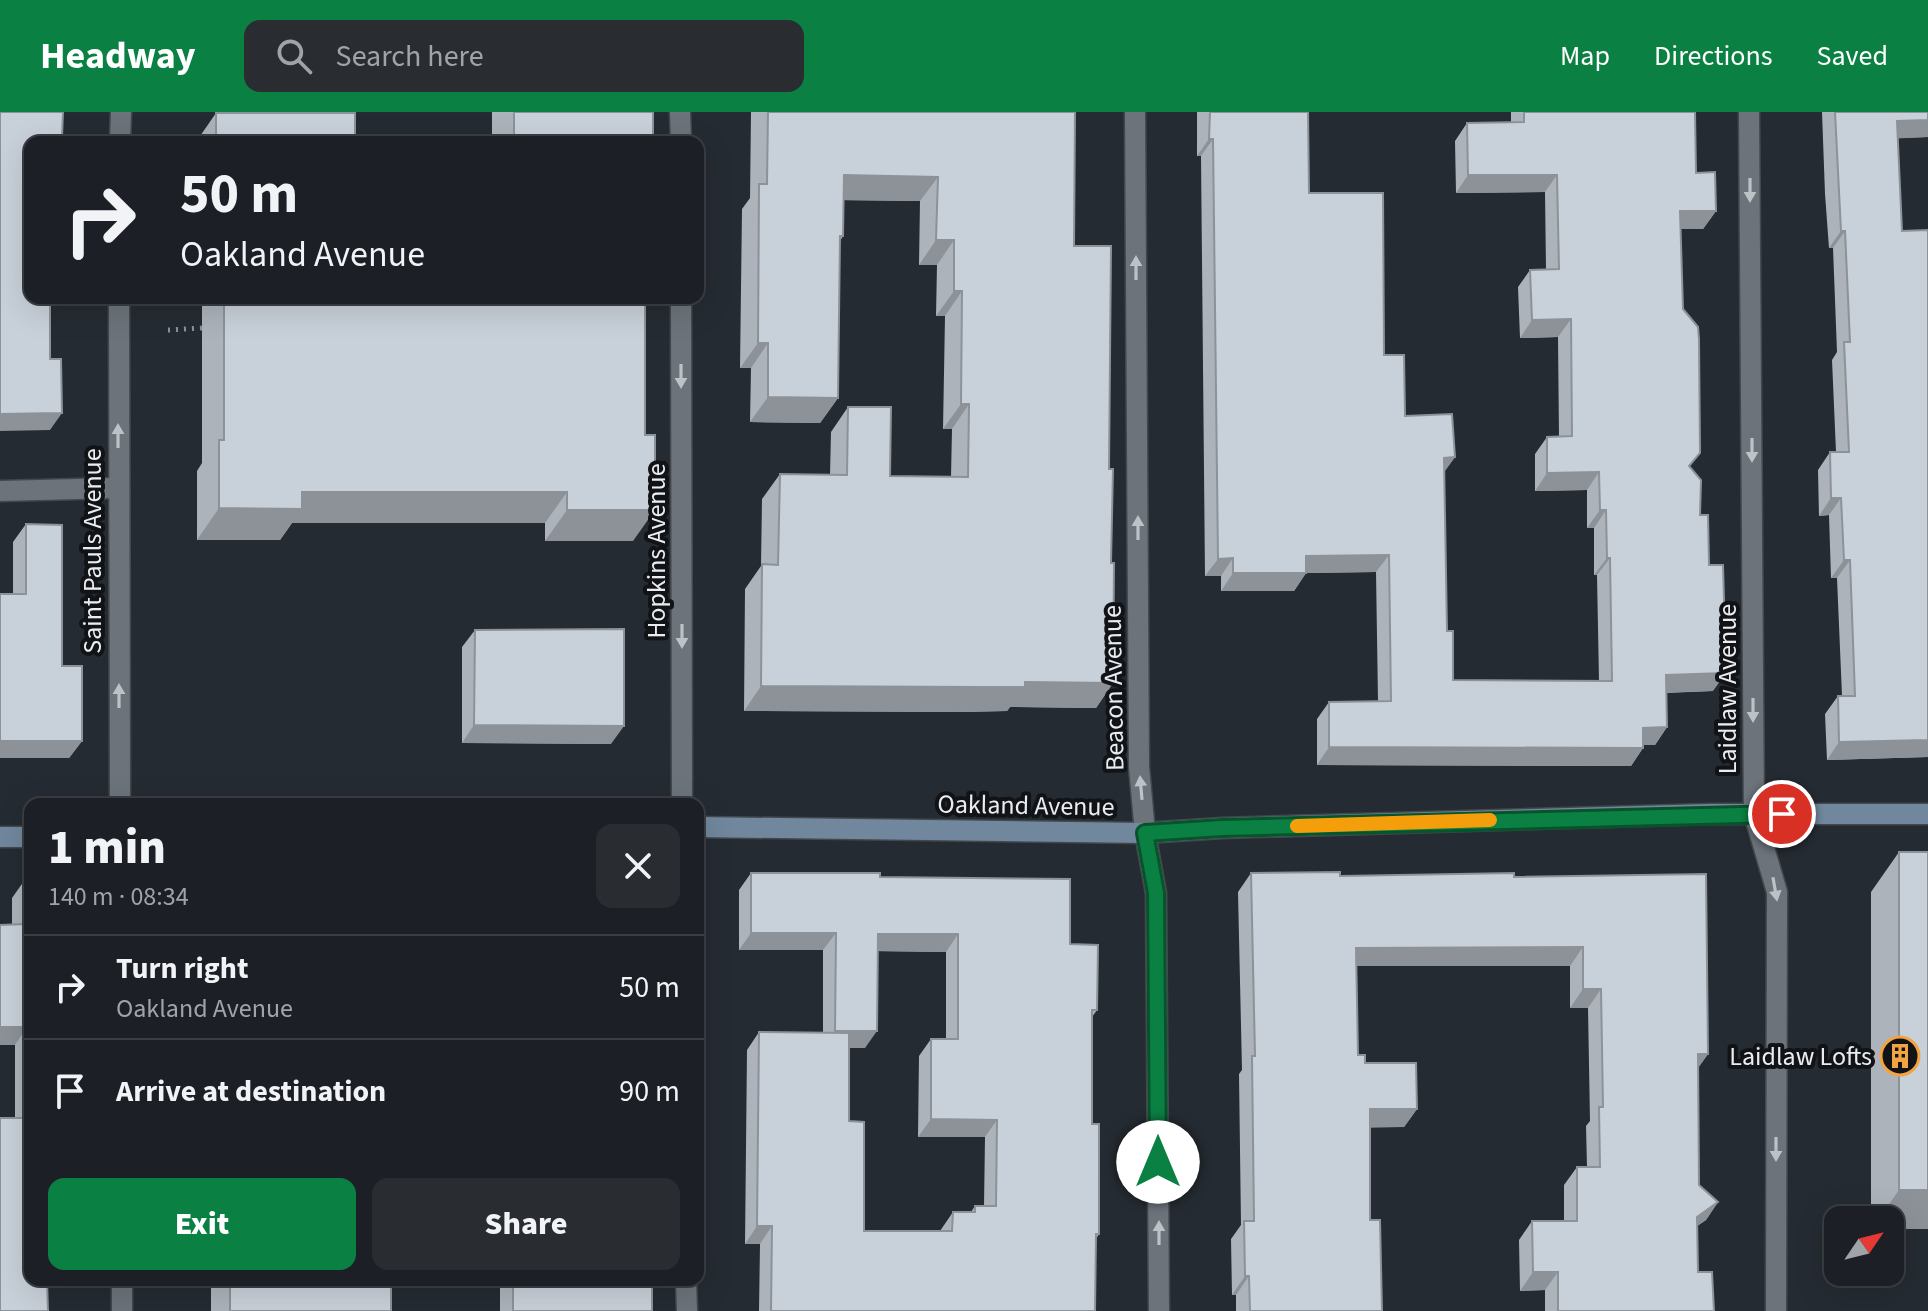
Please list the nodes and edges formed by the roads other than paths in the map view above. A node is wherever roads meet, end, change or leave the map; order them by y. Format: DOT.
graph roads {
  1 [pos="121,112"];
  2 [pos="680,112"];
  3 [pos="1135,112"];
  4 [pos="1749,112"];
  5 [pos="120,136"];
  6 [pos="681,136"];
  7 [pos="119,304"];
  8 [pos="681,304"];
  9 [pos="117,488"];
  10 [pos="0,491"];
  11 [pos="120,798"];
  12 [pos="682,798"];
  13 [pos="1754,814"];
  14 [pos="1928,814"];
  15 [pos="704,827"];
  16 [pos="1145,833"];
  17 [pos="0,837"];
  18 [pos="24,837"];
  19 [pos="122,1286"];
  20 [pos="686,1286"];
  21 [pos="122,1311"];
  22 [pos="687,1311"];
  23 [pos="1159,1311"];
  24 [pos="1776,1311"];
  1 -- 5 [label="street"];
  2 -- 6 [label="street"];
  16 -- 3 [label="street, Beacon Avenue, one-way"];
  4 -- 13 [label="street, Laidlaw Avenue, one-way"];
  9 -- 7 [label="street, Saint Pauls Avenue, one-way"];
  8 -- 12 [label="street, Hopkins Avenue, one-way"];
  9 -- 10 [label="street"];
  11 -- 9 [label="street, Saint Pauls Avenue, one-way"];
  13 -- 14 [label="street, Oakland Avenue"];
  13 -- 16 [label="street, Oakland Avenue"];
  13 -- 24 [label="street, Laidlaw Avenue, one-way"];
  15 -- 16 [label="street, Oakland Avenue"];
  23 -- 16 [label="street, Beacon Avenue, one-way"];
  17 -- 18 [label="street"];
  19 -- 21 [label="street"];
  20 -- 22 [label="street"];
}
